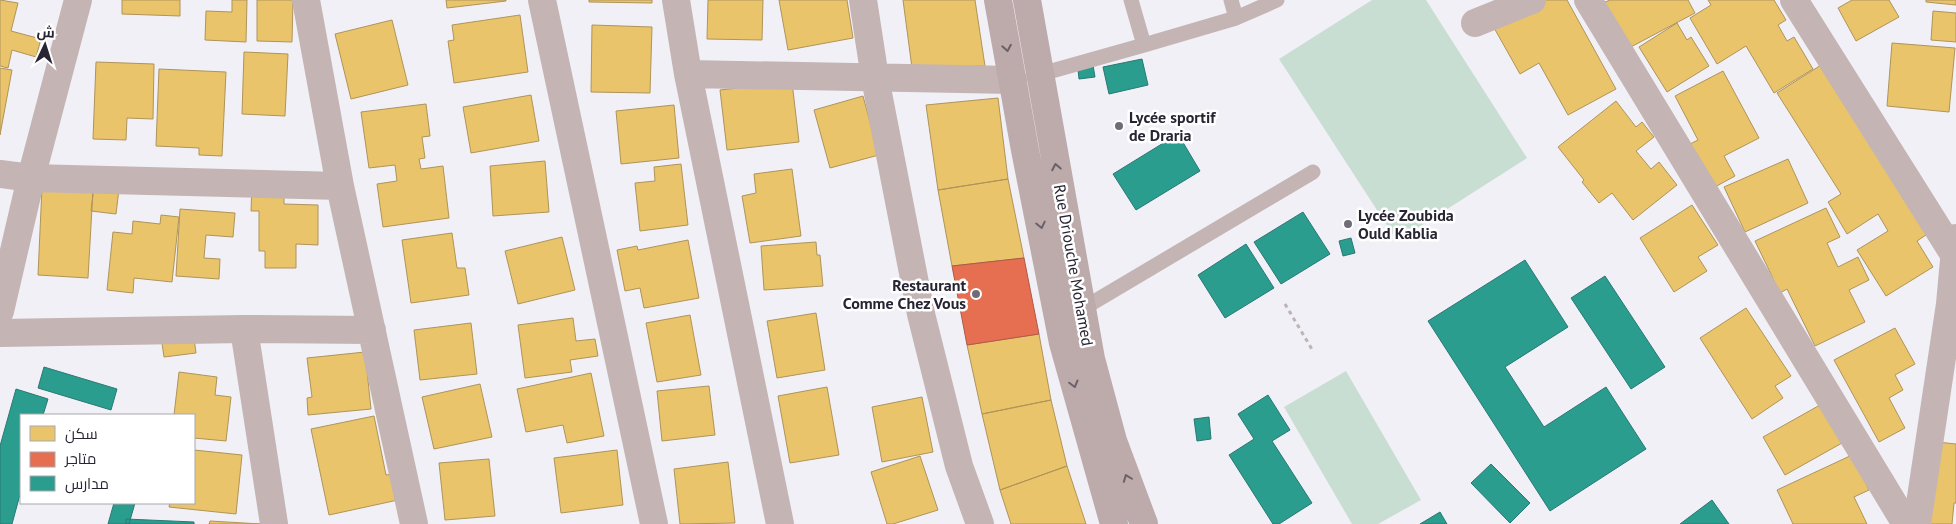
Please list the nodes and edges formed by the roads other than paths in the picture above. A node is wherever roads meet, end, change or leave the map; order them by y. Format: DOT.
graph roads {
  1 [pos="78,0"];
  2 [pos="306,0"];
  3 [pos="542,0"];
  4 [pos="676,0"];
  5 [pos="863,0"];
  6 [pos="998,0"];
  7 [pos="1027,0"];
  8 [pos="1131,0"];
  9 [pos="1231,0"];
  10 [pos="1277,0"];
  11 [pos="1532,0"];
  12 [pos="1588,0"];
  13 [pos="1794,0"];
  14 [pos="1236,18"];
  15 [pos="1475,22"];
  16 [pos="1144,45"];
  17 [pos="688,74"];
  18 [pos="1041,74"];
  19 [pos="875,78"];
  20 [pos="1013,80"];
  21 [pos="1314,172"];
  22 [pos="0,174"];
  23 [pos="31,178"];
  24 [pos="340,186"];
  25 [pos="1955,247"];
  26 [pos="1953,304"];
  27 [pos="1082,309"];
  28 [pos="0,311"];
  29 [pos="244,329"];
  30 [pos="372,330"];
  31 [pos="0,333"];
  32 [pos="274,524"];
  33 [pos="414,524"];
  34 [pos="654,524"];
  35 [pos="780,524"];
  36 [pos="980,524"];
  37 [pos="1114,524"];
  38 [pos="1144,524"];
  39 [pos="1906,524"];
  40 [pos="1917,524"];
  1 -- 23 [label="street"];
  2 -- 24 [label="street"];
  3 -- 34 [label="street"];
  4 -- 17 [label="street"];
  5 -- 19 [label="street"];
  6 -- 20 [label="main road, Rue Driouche Mohamed, one-way"];
  7 -- 18 [label="main road, Rue Driouche Mohamed"];
  8 -- 16 [label="lane"];
  9 -- 14 [label="lane"];
  10 -- 14 [label="lane"];
  11 -- 15 [label="street"];
  12 -- 39 [label="street"];
  13 -- 25 [label="street"];
  14 -- 16 [label="lane"];
  16 -- 18 [label="lane"];
  17 -- 19 [label="street"];
  17 -- 35 [label="street"];
  27 -- 18 [label="main road, Rue Driouche Mohamed, one-way"];
  19 -- 20 [label="street"];
  19 -- 36 [label="street"];
  20 -- 37 [label="main road, Rue Driouche Mohamed, one-way"];
  21 -- 27 [label="lane"];
  22 -- 23 [label="street"];
  23 -- 24 [label="street"];
  23 -- 28 [label="street"];
  24 -- 30 [label="street"];
  25 -- 26 [label="street"];
  26 -- 40 [label="street"];
  38 -- 27 [label="main road, Rue Driouche Mohamed, one-way"];
  29 -- 30 [label="street"];
  29 -- 31 [label="street"];
  29 -- 32 [label="street"];
  30 -- 33 [label="street"];
}
